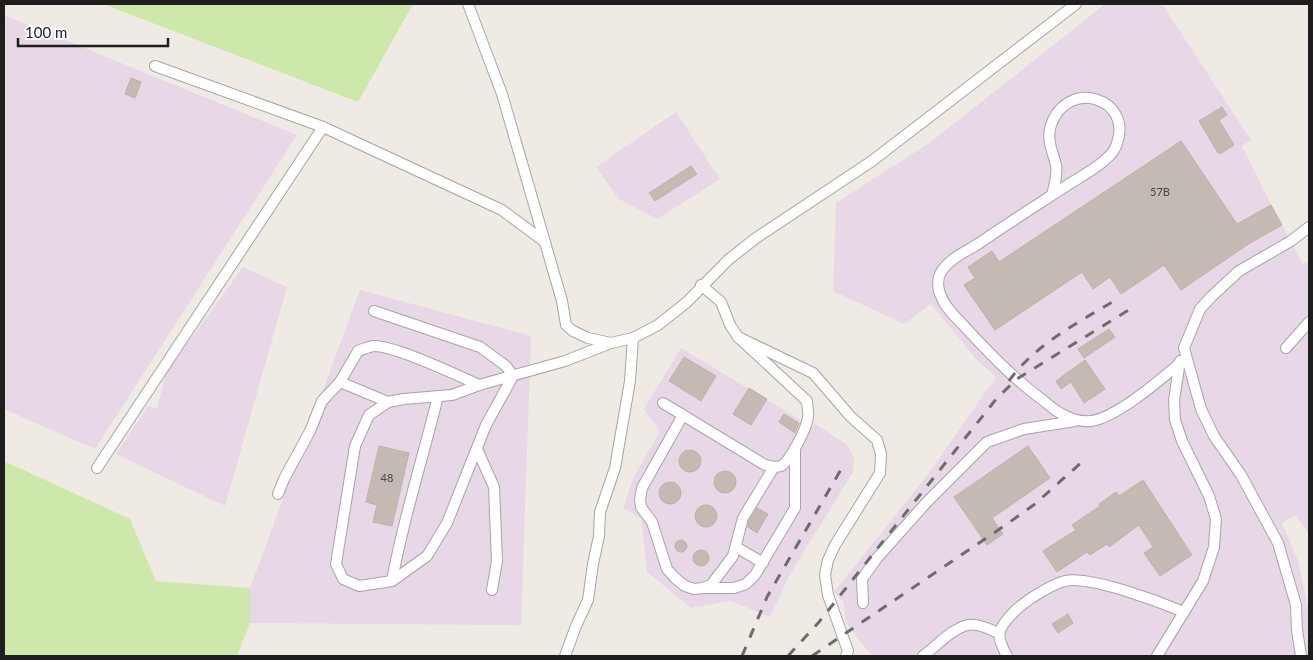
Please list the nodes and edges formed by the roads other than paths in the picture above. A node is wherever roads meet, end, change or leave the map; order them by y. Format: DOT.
graph roads {
  1 [pos="468,4"];
  2 [pos="1076,4"];
  3 [pos="155,66"];
  4 [pos="323,127"];
  5 [pos="1052,195"];
  6 [pos="1309,228"];
  7 [pos="545,242"];
  8 [pos="701,285"];
  9 [pos="374,311"];
  10 [pos="1309,322"];
  11 [pos="738,337"];
  12 [pos="633,338"];
  13 [pos="611,343"];
  14 [pos="1184,348"];
  15 [pos="1286,348"];
  16 [pos="1179,364"];
  17 [pos="513,376"];
  18 [pos="340,382"];
  19 [pos="479,385"];
  20 [pos="438,396"];
  21 [pos="388,402"];
  22 [pos="664,403"];
  23 [pos="683,415"];
  24 [pos="1076,420"];
  25 [pos="795,447"];
  26 [pos="477,449"];
  27 [pos="774,467"];
  28 [pos="97,468"];
  29 [pos="278,494"];
  30 [pos="736,547"];
  31 [pos="763,563"];
  32 [pos="392,581"];
  33 [pos="703,588"];
  34 [pos="492,590"];
  35 [pos="863,603"];
  36 [pos="1184,612"];
  37 [pos="998,633"];
  38 [pos="1300,653"];
  39 [pos="565,656"];
  40 [pos="846,656"];
  41 [pos="923,656"];
  42 [pos="1007,656"];
  43 [pos="1157,656"];
  44 [pos="1290,656"];
  1 -- 7 [label="street"];
  2 -- 8 [label="street"];
  3 -- 4 [label="street"];
  4 -- 7 [label="street"];
  4 -- 28 [label="street"];
  5 -- 5 [label="street"];
  5 -- 24 [label="street"];
  6 -- 14 [label="street"];
  7 -- 13 [label="street"];
  8 -- 11 [label="street"];
  8 -- 12 [label="street"];
  9 -- 17 [label="street"];
  10 -- 15 [label="street"];
  11 -- 25 [label="street"];
  11 -- 40 [label="street"];
  12 -- 13 [label="street"];
  12 -- 39 [label="street"];
  13 -- 17 [label="street"];
  14 -- 16 [label="street"];
  14 -- 38 [label="street"];
  16 -- 24 [label="street"];
  16 -- 36 [label="street"];
  17 -- 19 [label="street"];
  17 -- 26 [label="street"];
  18 -- 19 [label="street"];
  18 -- 21 [label="street"];
  18 -- 29 [label="street"];
  19 -- 20 [label="street"];
  20 -- 21 [label="street"];
  20 -- 32 [label="street"];
  21 -- 32 [label="street"];
  22 -- 23 [label="street"];
  23 -- 27 [label="street"];
  23 -- 33 [label="street"];
  24 -- 35 [label="street"];
  25 -- 27 [label="street"];
  25 -- 31 [label="street"];
  26 -- 32 [label="street"];
  26 -- 34 [label="street"];
  27 -- 30 [label="street"];
  30 -- 31 [label="street"];
  30 -- 33 [label="street"];
  31 -- 33 [label="street"];
  36 -- 37 [label="street"];
  36 -- 43 [label="street"];
  37 -- 41 [label="street"];
  37 -- 42 [label="street"];
  38 -- 44 [label="street"];
}
